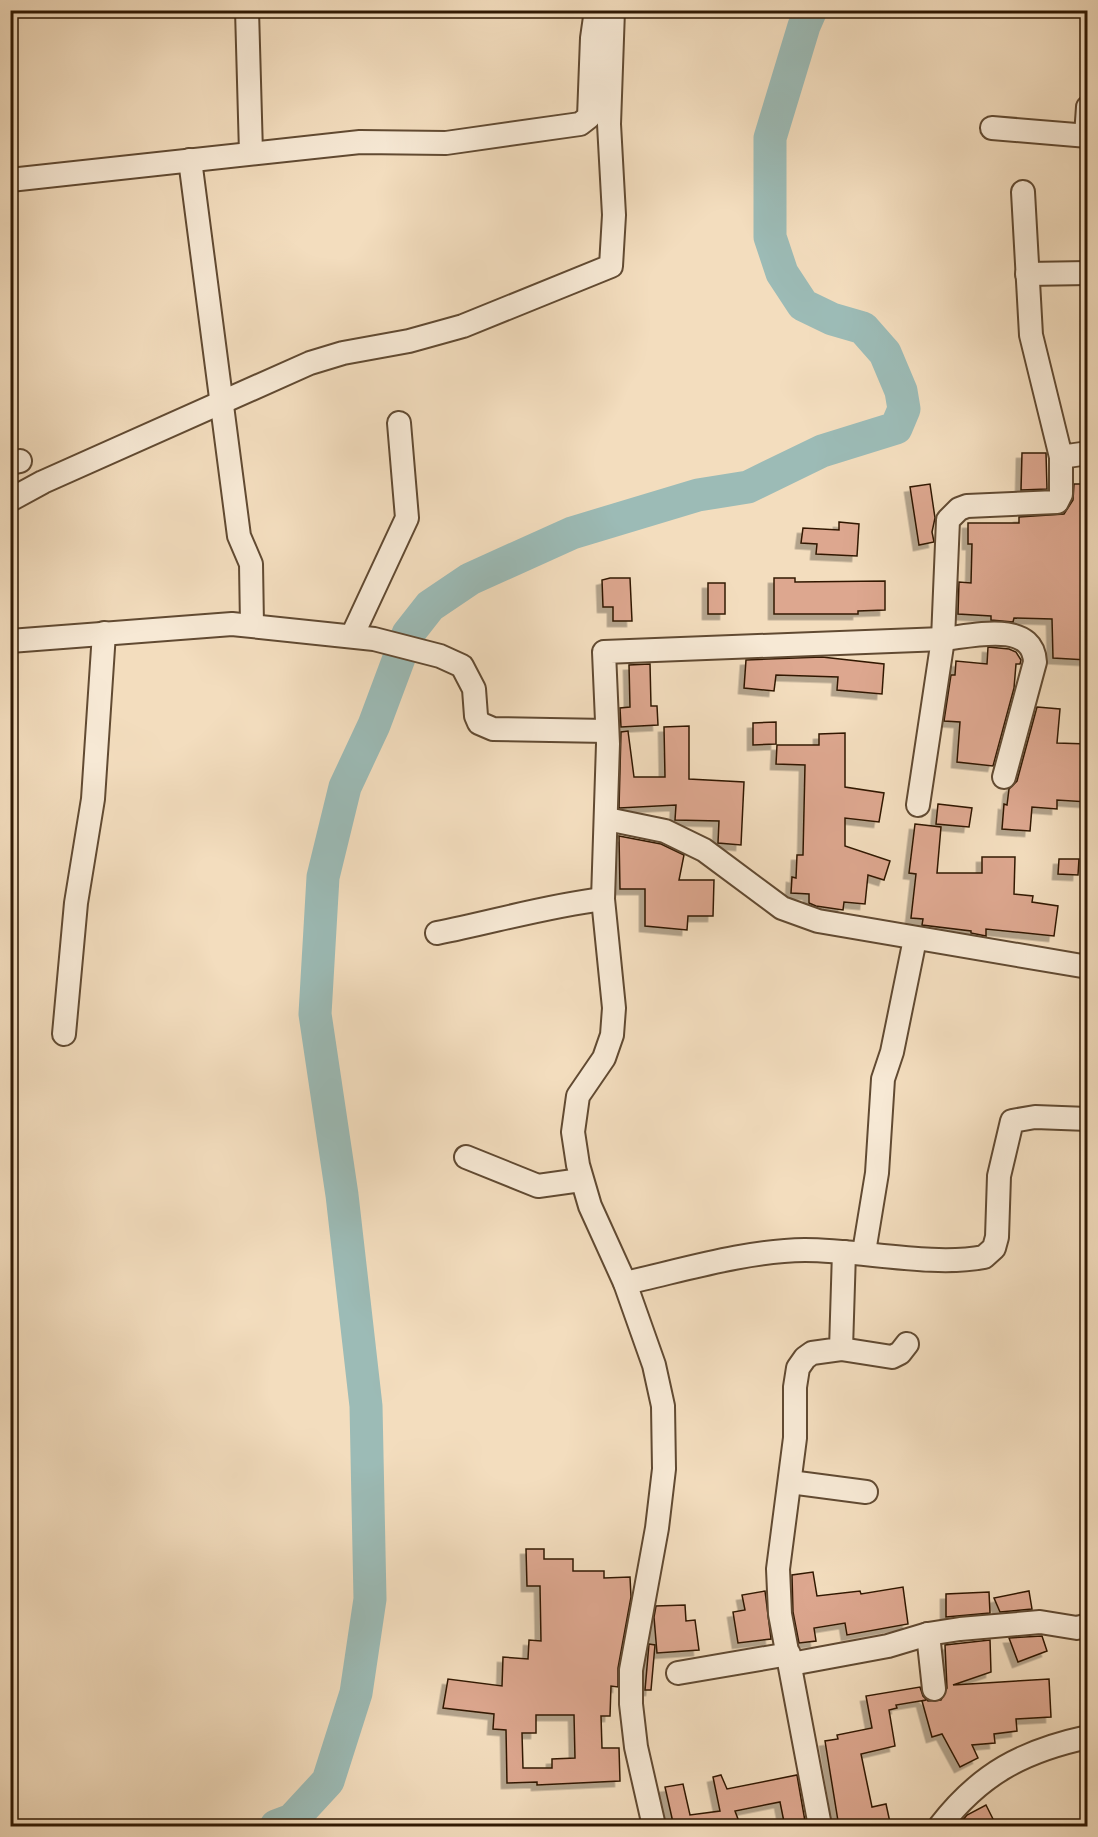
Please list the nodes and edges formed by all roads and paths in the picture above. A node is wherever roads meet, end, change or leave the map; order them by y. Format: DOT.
graph roads {
  1 [pos="247,10"];
  2 [pos="596,10"];
  3 [pos="613,10"];
  4 [pos="1088,107"];
  5 [pos="992,128"];
  6 [pos="1087,136"];
  7 [pos="251,153"];
  8 [pos="190,160"];
  9 [pos="10,180"];
  10 [pos="1023,192"];
  11 [pos="1088,273"];
  12 [pos="1027,274"];
  13 [pos="223,402"];
  14 [pos="399,423"];
  15 [pos="1088,453"];
  16 [pos="1061,457"];
  17 [pos="10,500"];
  18 [pos="252,625"];
  19 [pos="104,633"];
  20 [pos="363,638"];
  21 [pos="943,639"];
  22 [pos="10,641"];
  23 [pos="607,731"];
  24 [pos="1004,777"];
  25 [pos="918,805"];
  26 [pos="607,819"];
  27 [pos="603,899"];
  28 [pos="437,933"];
  29 [pos="915,939"];
  30 [pos="1088,968"];
  31 [pos="64,1034"];
  32 [pos="1088,1119"];
  33 [pos="466,1157"];
  34 [pos="581,1180"];
  35 [pos="854,1252"];
  36 [pos="625,1283"];
  37 [pos="907,1344"];
  38 [pos="841,1349"];
  39 [pos="790,1482"];
  40 [pos="866,1492"];
  41 [pos="1088,1625"];
  42 [pos="928,1634"];
  43 [pos="790,1659"];
  44 [pos="678,1673"];
  45 [pos="934,1689"];
  46 [pos="1088,1737"];
  47 [pos="654,1827"];
  48 [pos="820,1827"];
  49 [pos="940,1827"];
  1 -- 7 [label="street"];
  2 -- 7 [label="street"];
  3 -- 13 [label="street"];
  4 -- 6 [label="street"];
  5 -- 6 [label="street"];
  7 -- 8 [label="street"];
  8 -- 9 [label="street"];
  8 -- 13 [label="street"];
  10 -- 12 [label="street"];
  11 -- 12 [label="street"];
  12 -- 16 [label="street"];
  13 -- 17 [label="street"];
  13 -- 18 [label="street"];
  14 -- 20 [label="street"];
  15 -- 16 [label="street"];
  16 -- 21 [label="street"];
  18 -- 19 [label="street"];
  18 -- 20 [label="street"];
  19 -- 22 [label="street"];
  19 -- 31 [label="street"];
  20 -- 23 [label="street"];
  21 -- 23 [label="street"];
  21 -- 24 [label="street"];
  21 -- 25 [label="street"];
  23 -- 26 [label="street"];
  26 -- 27 [label="street"];
  26 -- 29 [label="street"];
  27 -- 28 [label="street"];
  27 -- 34 [label="street"];
  29 -- 30 [label="street"];
  29 -- 35 [label="street"];
  32 -- 35 [label="street"];
  33 -- 34 [label="street"];
  34 -- 36 [label="street"];
  35 -- 36 [label="street"];
  35 -- 38 [label="street"];
  36 -- 47 [label="street"];
  37 -- 38 [label="street"];
  38 -- 39 [label="street"];
  39 -- 40 [label="street"];
  39 -- 43 [label="street"];
  41 -- 42 [label="street"];
  42 -- 43 [label="street"];
  42 -- 45 [label="street"];
  43 -- 44 [label="street"];
  43 -- 48 [label="street"];
  46 -- 49 [label="street"];
}
